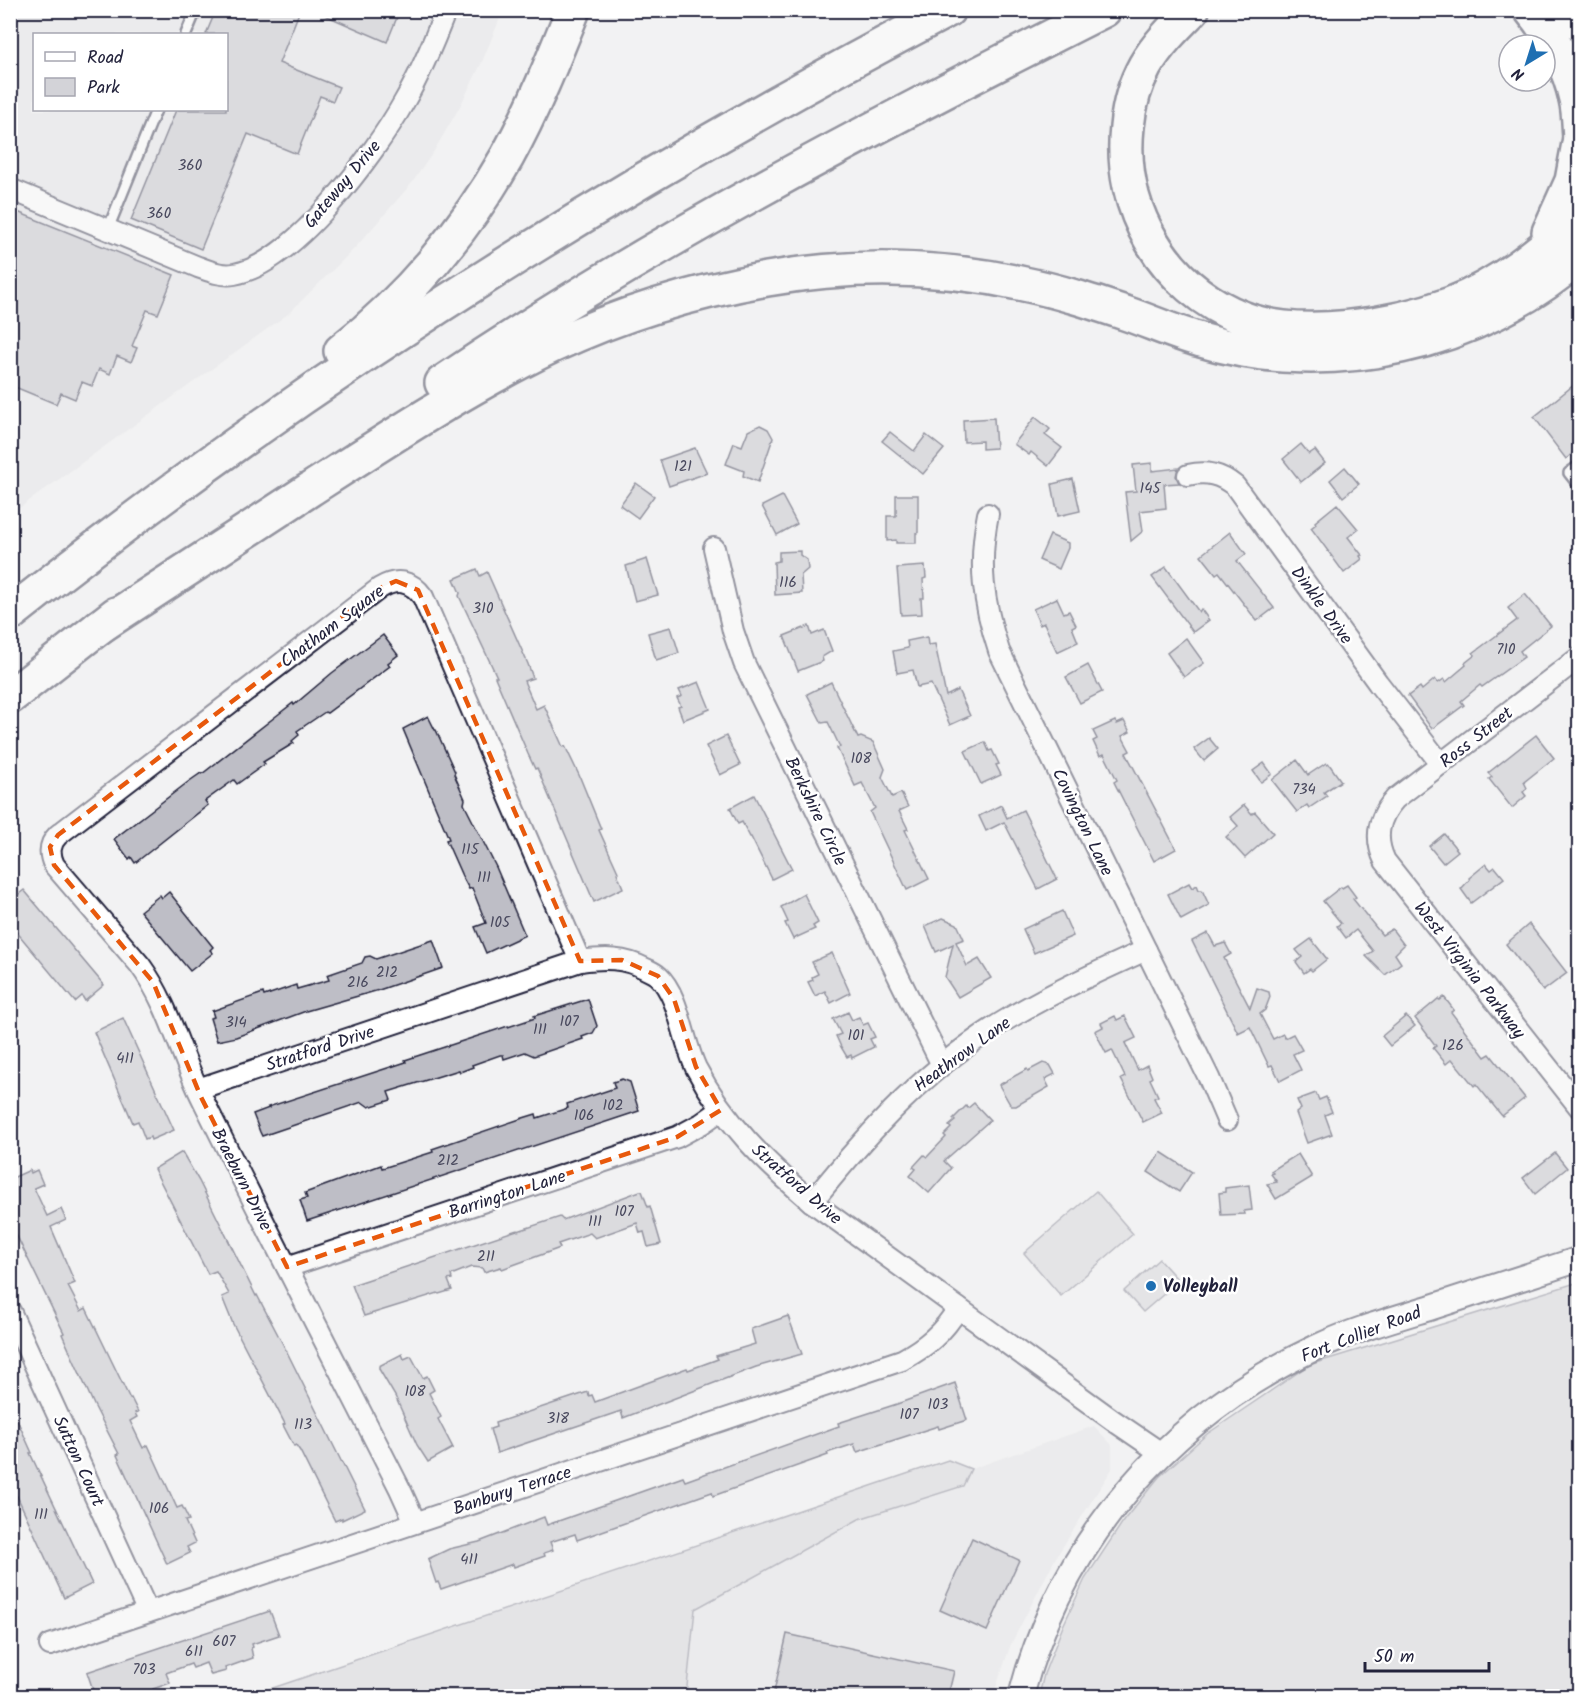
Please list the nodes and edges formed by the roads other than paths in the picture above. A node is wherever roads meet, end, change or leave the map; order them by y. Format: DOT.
graph roads {
  1 [pos="196,10"];
  2 [pos="446,10"];
  3 [pos="573,10"];
  4 [pos="948,10"];
  5 [pos="1104,10"];
  6 [pos="1192,10"];
  7 [pos="1531,10"];
  8 [pos="1562,10"];
  9 [pos="1580,25"];
  10 [pos="186,33"];
  11 [pos="156,111"];
  12 [pos="1580,138"];
  13 [pos="10,189"];
  14 [pos="1580,212"];
  15 [pos="108,229"];
  16 [pos="1534,254"];
  17 [pos="1580,256"];
  18 [pos="1580,465"];
  19 [pos="1188,474"];
  20 [pos="1580,487"];
  21 [pos="988,514"];
  22 [pos="714,548"];
  23 [pos="53,580"];
  24 [pos="10,614"];
  25 [pos="99,627"];
  26 [pos="1580,657"];
  27 [pos="10,697"];
  28 [pos="1441,764"];
  29 [pos="1379,824"];
  30 [pos="50,852"];
  31 [pos="1146,950"];
  32 [pos="580,962"];
  33 [pos="942,1065"];
  34 [pos="198,1089"];
  35 [pos="1580,1108"];
  36 [pos="721,1110"];
  37 [pos="1227,1120"];
  38 [pos="812,1202"];
  39 [pos="1580,1259"];
  40 [pos="287,1267"];
  41 [pos="958,1308"];
  42 [pos="10,1311"];
  43 [pos="1161,1453"];
  44 [pos="415,1522"];
  45 [pos="148,1612"];
  46 [pos="50,1645"];
  47 [pos="1021,1696"];
  1 -- 10 [label="lane"];
  2 -- 15 [label="street, Gateway Drive"];
  3 -- 23 [label="highway"];
  4 -- 23 [label="highway"];
  5 -- 25 [label="highway"];
  6 -- 16 [label="highway"];
  7 -- 12 [label="highway"];
  8 -- 9 [label="highway"];
  11 -- 15 [label="lane"];
  12 -- 16 [label="highway"];
  13 -- 15 [label="street, Gateway Drive"];
  14 -- 16 [label="highway"];
  17 -- 25 [label="highway"];
  18 -- 20 [label="lane"];
  19 -- 28 [label="street, Dinkle Drive"];
  21 -- 31 [label="street, Covington Lane"];
  22 -- 33 [label="street, Berkshire Circle"];
  23 -- 24 [label="highway"];
  25 -- 27 [label="highway"];
  26 -- 28 [label="street, Ross Street"];
  28 -- 29 [label="street, Ross Street"];
  29 -- 35 [label="street, West Virginia Parkway"];
  30 -- 32 [label="street, Chatham Square"];
  30 -- 34 [label="street, Braeburn Drive"];
  31 -- 33 [label="street, Heathrow Lane"];
  31 -- 37 [label="street, Covington Lane"];
  32 -- 34 [label="street, Stratford Drive"];
  32 -- 36 [label="street, Stratford Drive"];
  33 -- 38 [label="street, Heathrow Lane"];
  34 -- 40 [label="street, Braeburn Drive"];
  36 -- 38 [label="street, Stratford Drive"];
  36 -- 40 [label="street, Barrington Lane"];
  38 -- 41 [label="street, Stratford Drive"];
  39 -- 43 [label="street, Fort Collier Road"];
  40 -- 44 [label="street, Braeburn Drive"];
  41 -- 43 [label="street, Stratford Drive"];
  41 -- 44 [label="street, Banbury Terrace"];
  42 -- 45 [label="street, Sutton Court"];
  43 -- 47 [label="street, Fort Collier Road"];
  44 -- 45 [label="street, Banbury Terrace"];
  45 -- 46 [label="street, Banbury Terrace"];
}
